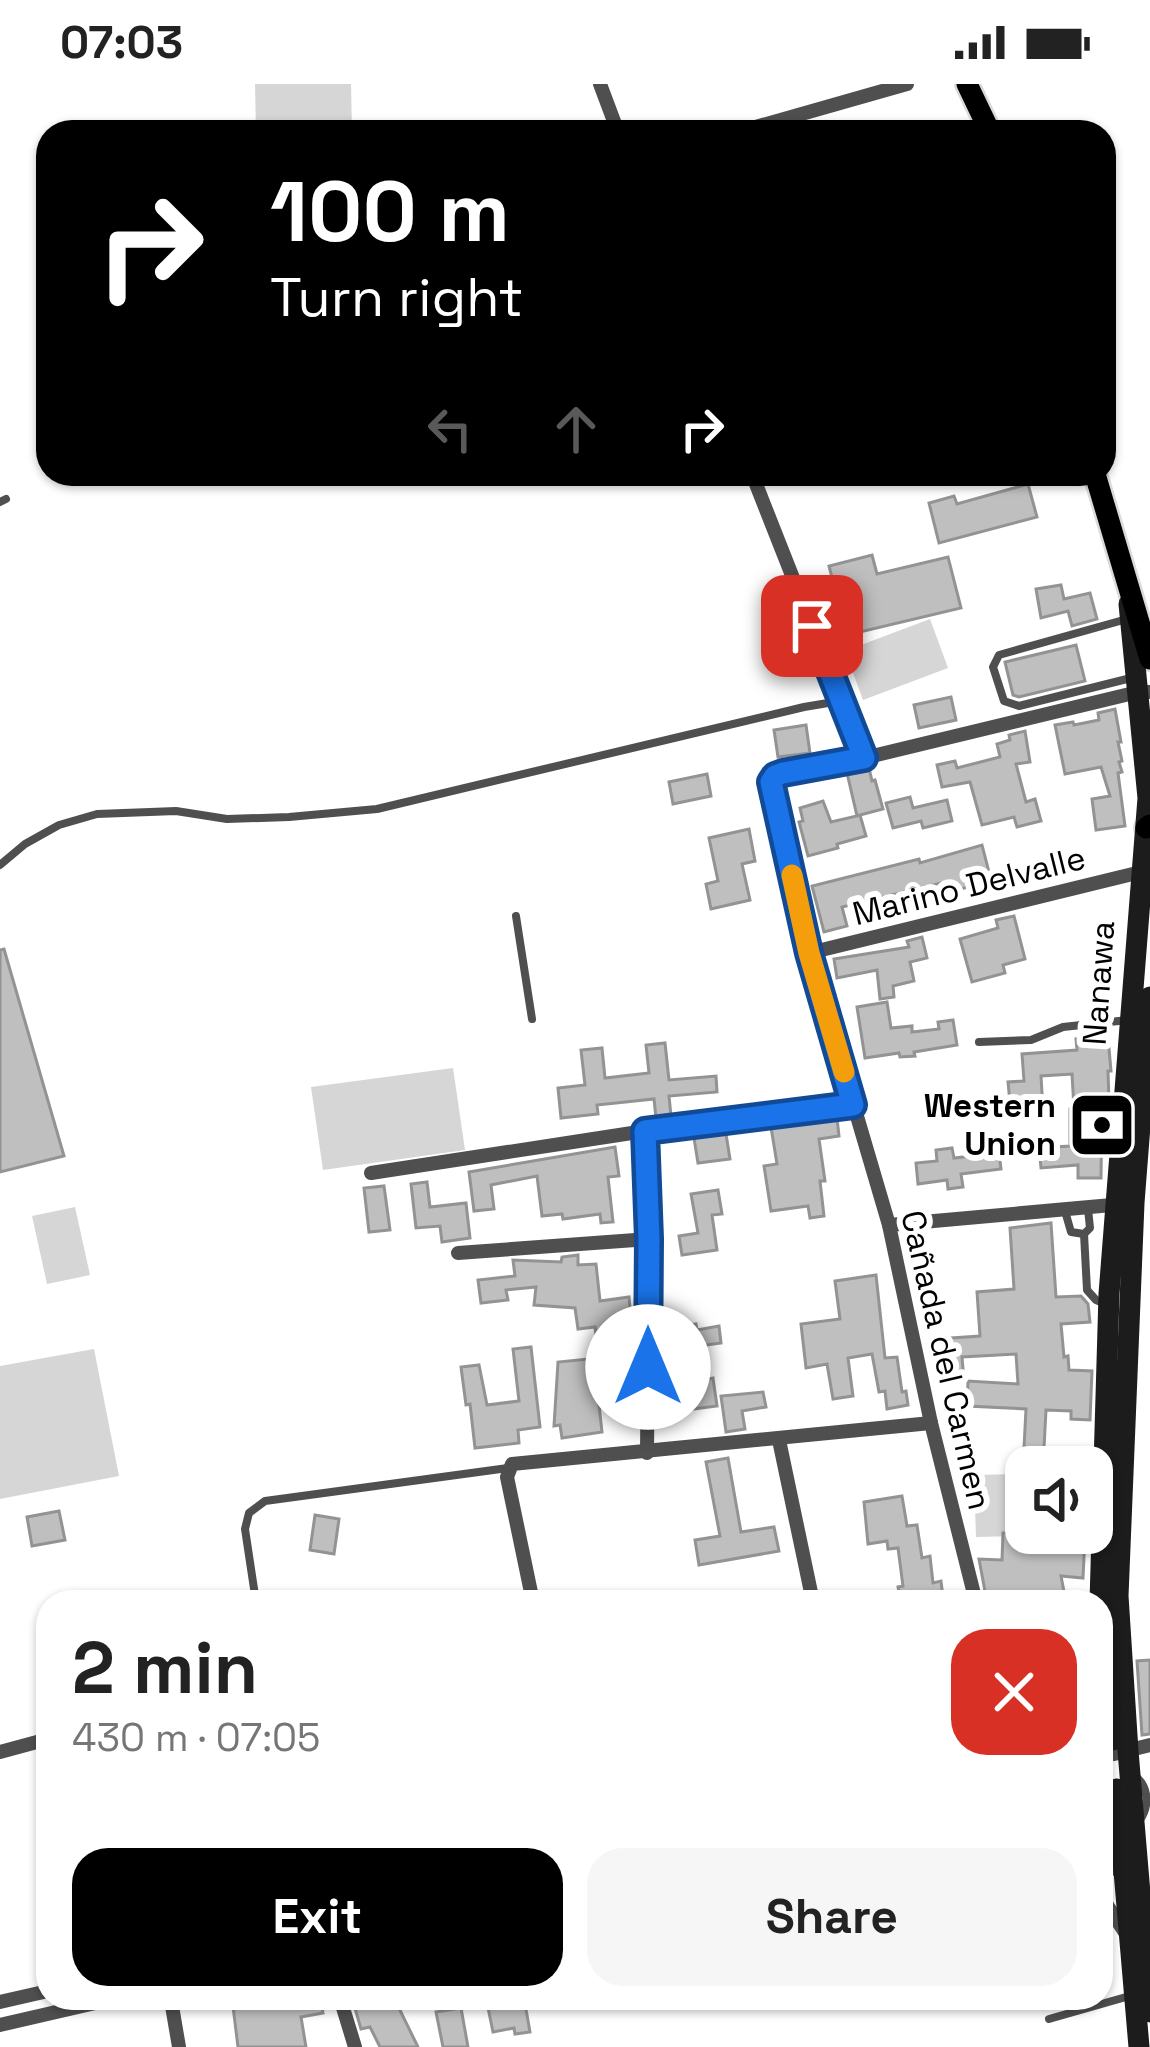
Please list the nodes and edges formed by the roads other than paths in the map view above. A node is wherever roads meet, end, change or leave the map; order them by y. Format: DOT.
graph roads {
  1 [pos="600,84"];
  2 [pos="907,84"];
  3 [pos="967,84"];
  4 [pos="614,120"];
  5 [pos="780,120"];
  6 [pos="984,120"];
  7 [pos="757,486"];
  8 [pos="1099,486"];
  9 [pos="1128,586"];
  10 [pos="1129,618"];
  11 [pos="1144,680"];
  12 [pos="842,701"];
  13 [pos="864,758"];
  14 [pos="1148,826"];
  15 [pos="0,865"];
  16 [pos="1141,872"];
  17 [pos="516,916"];
  18 [pos="1142,952"];
  19 [pos="809,953"];
  20 [pos="1150,997"];
  21 [pos="532,1018"];
  22 [pos="1130,1020"];
  23 [pos="979,1042"];
  24 [pos="1133,1092"];
  25 [pos="853,1105"];
  26 [pos="645,1131"];
  27 [pos="371,1173"];
  28 [pos="1125,1204"];
  29 [pos="1088,1208"];
  30 [pos="1065,1210"];
  31 [pos="889,1225"];
  32 [pos="1084,1234"];
  33 [pos="649,1239"];
  34 [pos="458,1253"];
  35 [pos="1116,1299"];
  36 [pos="932,1424"];
  37 [pos="779,1440"];
  38 [pos="647,1453"];
  39 [pos="509,1468"];
  40 [pos="254,1590"];
  41 [pos="531,1590"];
  42 [pos="810,1590"];
  43 [pos="973,1590"];
  44 [pos="1107,1590"];
  45 [pos="1113,1653"];
  46 [pos="36,1742"];
  47 [pos="0,1752"];
  48 [pos="1130,1755"];
  49 [pos="1113,1855"];
  50 [pos="1113,1866"];
  51 [pos="1113,1914"];
  52 [pos="1128,1937"];
  53 [pos="36,1994"];
  54 [pos="1134,1995"];
  55 [pos="1113,2001"];
  56 [pos="0,2002"];
  57 [pos="65,2010"];
  58 [pos="173,2010"];
  59 [pos="344,2010"];
  60 [pos="1081,2010"];
  61 [pos="1150,2012"];
  62 [pos="1049,2019"];
  63 [pos="0,2025"];
  64 [pos="179,2047"];
  65 [pos="355,2047"];
  66 [pos="1139,2047"];
  1 -- 4 [label="street"];
  2 -- 5 [label="street"];
  3 -- 6 [label="main road"];
  7 -- 12 [label="street"];
  8 -- 9 [label="main road"];
  9 -- 10 [label="main road, Nanawa"];
  9 -- 11 [label="main road"];
  10 -- 11 [label="main road, Nanawa"];
  10 -- 11 [label="lane"];
  11 -- 13 [label="street"];
  11 -- 14 [label="main road, Nanawa"];
  12 -- 13 [label="street"];
  12 -- 15 [label="lane"];
  13 -- 19 [label="street, Cañada del Carmen"];
  14 -- 16 [label="main road, Nanawa"];
  16 -- 18 [label="main road, Nanawa"];
  16 -- 19 [label="street, Marino Delvalle"];
  17 -- 21 [label="lane"];
  18 -- 22 [label="main road, Nanawa"];
  19 -- 25 [label="street, Cañada del Carmen"];
  20 -- 24 [label="main road, Nanawa"];
  22 -- 23 [label="lane"];
  22 -- 24 [label="main road, Nanawa"];
  24 -- 28 [label="main road, Nanawa"];
  25 -- 26 [label="street"];
  25 -- 31 [label="street, Cañada del Carmen"];
  26 -- 27 [label="street"];
  26 -- 33 [label="street"];
  28 -- 29 [label="street"];
  28 -- 35 [label="main road, Nanawa"];
  29 -- 30 [label="street"];
  29 -- 32 [label="lane"];
  30 -- 31 [label="street"];
  30 -- 32 [label="lane"];
  31 -- 36 [label="street, Cañada del Carmen"];
  32 -- 35 [label="lane"];
  33 -- 34 [label="street"];
  33 -- 38 [label="street"];
  35 -- 44 [label="main road, Nanawa"];
  36 -- 37 [label="street"];
  36 -- 43 [label="street, Cañada del Carmen"];
  37 -- 38 [label="street"];
  37 -- 42 [label="street"];
  38 -- 39 [label="street"];
  39 -- 40 [label="lane"];
  39 -- 41 [label="street"];
  45 -- 48 [label="main road, Nanawa"];
  46 -- 47 [label="street"];
  48 -- 49 [label="main road, Nanawa"];
  48 -- 61 [label="main road, Nanawa"];
  50 -- 52 [label="main road, Nanawa"];
  51 -- 52 [label="street"];
  52 -- 54 [label="main road, Nanawa"];
  53 -- 56 [label="street"];
  54 -- 55 [label="lane"];
  54 -- 66 [label="main road, Nanawa"];
  57 -- 63 [label="street"];
  58 -- 64 [label="street"];
  59 -- 65 [label="street"];
  60 -- 62 [label="lane"];
}
